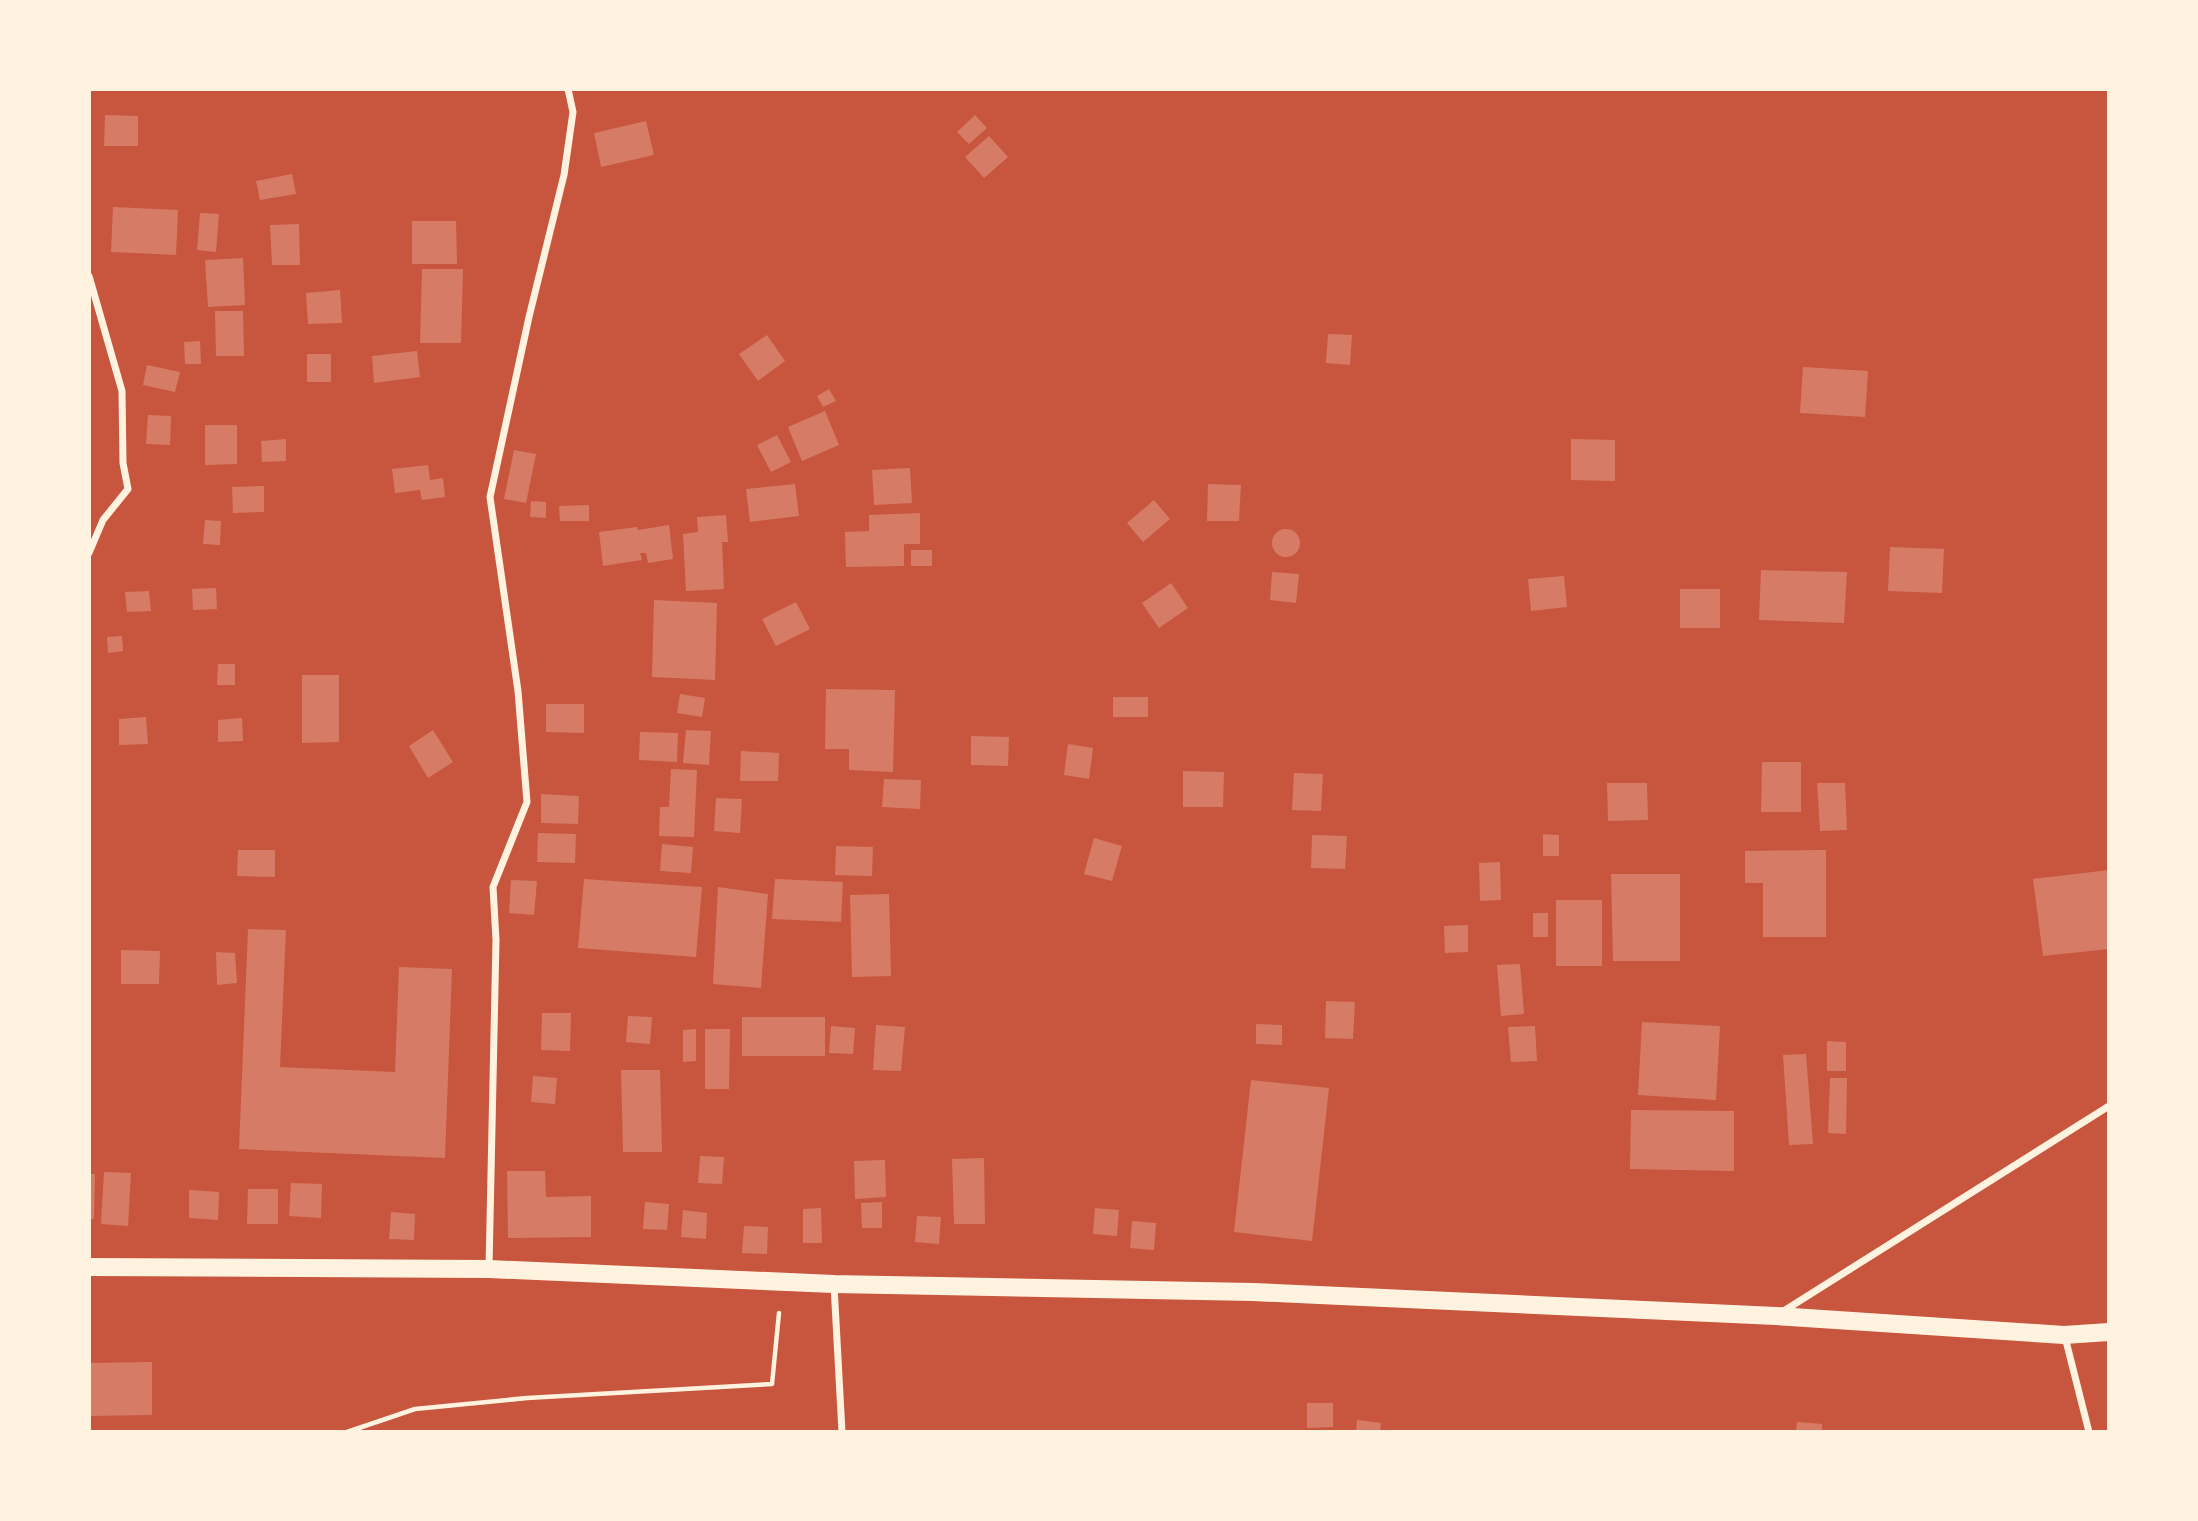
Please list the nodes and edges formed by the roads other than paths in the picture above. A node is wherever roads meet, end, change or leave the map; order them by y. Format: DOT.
graph roads {
  1 [pos="568,89"];
  2 [pos="89,276"];
  3 [pos="89,553"];
  4 [pos="2109,1106"];
  5 [pos="89,1267"];
  6 [pos="489,1269"];
  7 [pos="834,1284"];
  8 [pos="1776,1316"];
  9 [pos="2109,1332"];
  10 [pos="2064,1335"];
  11 [pos="842,1432"];
  12 [pos="2089,1432"];
  1 -- 6 [label="street"];
  2 -- 3 [label="street"];
  4 -- 8 [label="street"];
  5 -- 6 [label="main road"];
  6 -- 7 [label="main road"];
  7 -- 8 [label="main road"];
  7 -- 11 [label="street"];
  8 -- 10 [label="main road"];
  9 -- 10 [label="main road"];
  10 -- 12 [label="street"];
}
